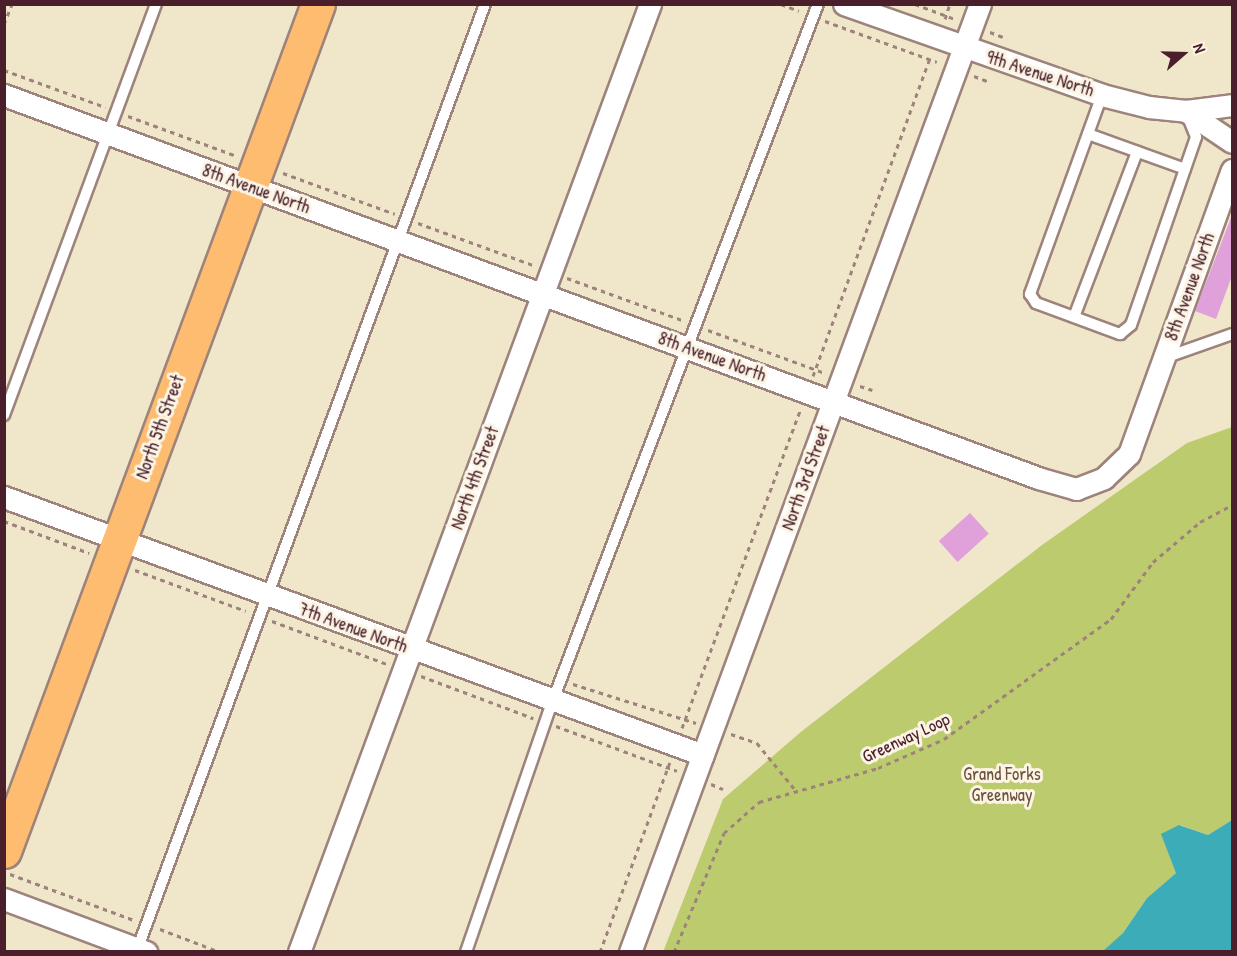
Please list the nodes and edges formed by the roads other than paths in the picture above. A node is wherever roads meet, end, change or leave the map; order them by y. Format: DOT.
graph roads {
  1 [pos="156,4"];
  2 [pos="318,4"];
  3 [pos="484,4"];
  4 [pos="650,4"];
  5 [pos="818,4"];
  6 [pos="844,4"];
  7 [pos="980,4"];
  8 [pos="963,49"];
  9 [pos="4,95"];
  10 [pos="1102,95"];
  11 [pos="1233,105"];
  12 [pos="1186,111"];
  13 [pos="107,134"];
  14 [pos="1088,134"];
  15 [pos="1233,142"];
  16 [pos="1137,152"];
  17 [pos="1185,169"];
  18 [pos="1233,170"];
  19 [pos="254,176"];
  20 [pos="398,242"];
  21 [pos="542,295"];
  22 [pos="1074,317"];
  23 [pos="1233,334"];
  24 [pos="688,349"];
  25 [pos="1164,358"];
  26 [pos="834,402"];
  27 [pos="4,415"];
  28 [pos="4,497"];
  29 [pos="115,550"];
  30 [pos="266,596"];
  31 [pos="412,649"];
  32 [pos="553,700"];
  33 [pos="703,755"];
  34 [pos="4,851"];
  35 [pos="4,899"];
  36 [pos="140,950"];
  37 [pos="299,951"];
  38 [pos="466,951"];
  39 [pos="630,951"];
  1 -- 13 [label="lane"];
  2 -- 19 [label="main road, North 5th Street"];
  3 -- 20 [label="lane"];
  4 -- 21 [label="street, North 4th Street"];
  5 -- 24 [label="lane"];
  6 -- 8 [label="street, 9th Avenue North"];
  7 -- 8 [label="street, North 3rd Street"];
  8 -- 10 [label="street, 9th Avenue North"];
  8 -- 26 [label="street, North 3rd Street"];
  9 -- 13 [label="street, 8th Avenue North"];
  10 -- 12 [label="street, 9th Avenue North"];
  10 -- 14 [label="lane"];
  11 -- 12 [label="street"];
  12 -- 15 [label="street, 9th Avenue North"];
  12 -- 17 [label="lane"];
  13 -- 19 [label="street, 8th Avenue North"];
  13 -- 27 [label="lane"];
  14 -- 16 [label="lane"];
  14 -- 22 [label="lane"];
  16 -- 17 [label="lane"];
  16 -- 22 [label="lane"];
  17 -- 22 [label="lane"];
  18 -- 25 [label="street, 8th Avenue North"];
  19 -- 20 [label="street, 8th Avenue North"];
  19 -- 29 [label="main road, North 5th Street"];
  20 -- 21 [label="street, 8th Avenue North"];
  20 -- 30 [label="lane"];
  21 -- 24 [label="street, 8th Avenue North"];
  21 -- 31 [label="street, North 4th Street"];
  23 -- 25 [label="lane"];
  24 -- 26 [label="street, 8th Avenue North"];
  24 -- 32 [label="lane"];
  25 -- 26 [label="street, 8th Avenue North"];
  26 -- 33 [label="street, North 3rd Street"];
  28 -- 29 [label="street, 7th Avenue North"];
  29 -- 30 [label="street, 7th Avenue North"];
  29 -- 34 [label="main road, North 5th Street"];
  30 -- 31 [label="street, 7th Avenue North"];
  30 -- 36 [label="lane"];
  31 -- 32 [label="street, 7th Avenue North"];
  31 -- 37 [label="street, North 4th Street"];
  32 -- 33 [label="street, 7th Avenue North"];
  32 -- 38 [label="lane"];
  33 -- 39 [label="street, North 3rd Street"];
  35 -- 36 [label="street"];
}
